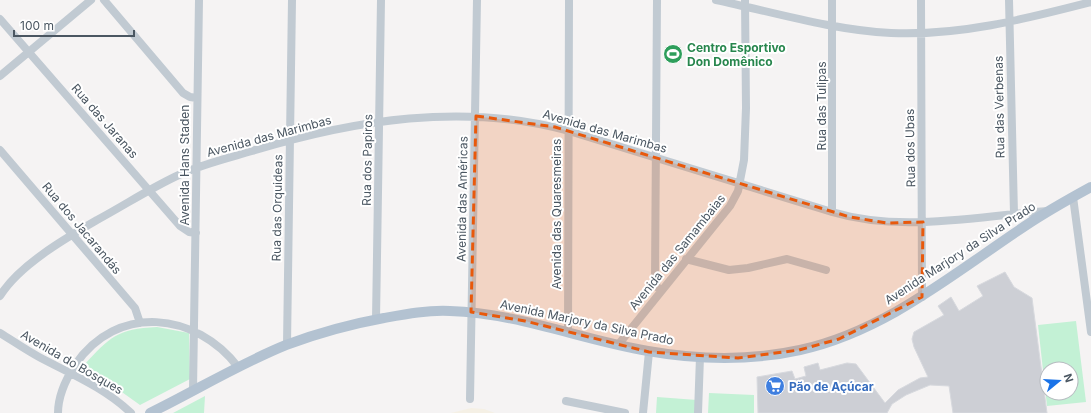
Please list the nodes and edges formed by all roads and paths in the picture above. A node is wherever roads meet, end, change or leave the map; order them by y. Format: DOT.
graph roads {
  1 [pos="91,0"];
  2 [pos="104,0"];
  3 [pos="199,0"];
  4 [pos="292,0"];
  5 [pos="381,0"];
  6 [pos="477,0"];
  7 [pos="569,0"];
  8 [pos="657,0"];
  9 [pos="716,0"];
  10 [pos="832,0"];
  11 [pos="921,0"];
  12 [pos="1010,0"];
  13 [pos="1091,2"];
  14 [pos="745,3"];
  15 [pos="0,19"];
  16 [pos="1009,23"];
  17 [pos="833,25"];
  18 [pos="921,33"];
  19 [pos="28,52"];
  20 [pos="0,76"];
  21 [pos="197,98"];
  22 [pos="476,116"];
  23 [pos="380,121"];
  24 [pos="569,130"];
  25 [pos="289,140"];
  26 [pos="0,150"];
  27 [pos="655,158"];
  28 [pos="197,167"];
  29 [pos="740,183"];
  30 [pos="1091,187"];
  31 [pos="150,190"];
  32 [pos="1073,197"];
  33 [pos="1049,211"];
  34 [pos="832,212"];
  35 [pos="1014,214"];
  36 [pos="923,222"];
  37 [pos="196,233"];
  38 [pos="72,235"];
  39 [pos="686,259"];
  40 [pos="826,270"];
  41 [pos="1,291"];
  42 [pos="660,291"];
  43 [pos="922,297"];
  44 [pos="471,312"];
  45 [pos="376,320"];
  46 [pos="140,323"];
  47 [pos="194,330"];
  48 [pos="568,332"];
  49 [pos="1091,332"];
  50 [pos="0,333"];
  51 [pos="287,345"];
  52 [pos="618,345"];
  53 [pos="648,352"];
  54 [pos="700,357"];
  55 [pos="238,367"];
  56 [pos="70,372"];
  57 [pos="193,390"];
  58 [pos="470,398"];
  59 [pos="566,401"];
  60 [pos="595,410"];
  61 [pos="58,413"];
  62 [pos="131,413"];
  63 [pos="150,413"];
  64 [pos="625,413"];
  65 [pos="644,413"];
  66 [pos="698,413"];
  1 -- 19 [label="street"];
  2 -- 21 [label="street"];
  3 -- 21 [label="street, Avenida Hans Staden"];
  4 -- 25 [label="street, Rua das Orquideas"];
  5 -- 23 [label="street, Rua dos Papiros"];
  6 -- 22 [label="street, Avenida das Américas"];
  7 -- 24 [label="street, Avenida das Quaresmeiras"];
  8 -- 27 [label="street"];
  9 -- 14 [label="street"];
  10 -- 17 [label="street, Rua das Tulipas"];
  11 -- 18 [label="street, Rua dos Ubas"];
  12 -- 16 [label="street, Rua das Verbenas"];
  13 -- 16 [label="street"];
  14 -- 17 [label="street"];
  14 -- 29 [label="street, Avenida das Samambaias"];
  15 -- 19 [label="street, Rua das Jaranas"];
  16 -- 18 [label="street"];
  16 -- 35 [label="street, Rua das Verbenas"];
  17 -- 18 [label="street"];
  17 -- 34 [label="street, Rua das Tulipas"];
  18 -- 36 [label="street, Rua dos Ubas"];
  19 -- 20 [label="street"];
  19 -- 31 [label="street, Rua das Jaranas"];
  21 -- 28 [label="street, Avenida Hans Staden"];
  22 -- 23 [label="street, Avenida das Marimbas"];
  22 -- 24 [label="street, Avenida das Marimbas"];
  22 -- 44 [label="street, Avenida das Américas"];
  23 -- 25 [label="street, Avenida das Marimbas"];
  23 -- 45 [label="street, Rua dos Papiros"];
  24 -- 27 [label="street, Avenida das Marimbas"];
  24 -- 48 [label="street, Avenida das Quaresmeiras"];
  25 -- 28 [label="street, Avenida das Marimbas"];
  25 -- 51 [label="street, Rua das Orquideas"];
  26 -- 38 [label="street, Rua dos Jacarandás"];
  27 -- 29 [label="street, Avenida das Marimbas"];
  27 -- 42 [label="street"];
  28 -- 31 [label="street, Avenida das Marimbas"];
  28 -- 37 [label="street, Avenida Hans Staden"];
  29 -- 34 [label="street, Avenida das Marimbas"];
  29 -- 39 [label="street, Avenida das Samambaias"];
  30 -- 32 [label="main road, Avenida Marjory da Silva Prado"];
  31 -- 37 [label="street, Rua das Jaranas"];
  31 -- 38 [label="street, Avenida das Marimbas"];
  32 -- 33 [label="main road, Avenida Marjory da Silva Prado"];
  32 -- 49 [label="street"];
  33 -- 35 [label="street, Avenida das Marimbas"];
  33 -- 43 [label="main road, Avenida Marjory da Silva Prado"];
  34 -- 36 [label="street, Avenida das Marimbas"];
  35 -- 36 [label="street, Avenida das Marimbas"];
  36 -- 43 [label="street, Rua dos Ubas"];
  37 -- 47 [label="street, Avenida Hans Staden"];
  38 -- 41 [label="street, Avenida das Marimbas"];
  38 -- 46 [label="street, Rua dos Jacarandás"];
  39 -- 40 [label="street"];
  39 -- 42 [label="street, Avenida das Samambaias"];
  42 -- 52 [label="street, Avenida das Samambaias"];
  43 -- 54 [label="main road, Avenida Marjory da Silva Prado"];
  44 -- 45 [label="main road, Avenida Marjory da Silva Prado"];
  44 -- 48 [label="main road, Avenida Marjory da Silva Prado"];
  44 -- 58 [label="street, Avenida das Américas"];
  45 -- 51 [label="main road, Avenida Marjory da Silva Prado"];
  46 -- 47 [label="street"];
  46 -- 56 [label="street"];
  47 -- 55 [label="street"];
  47 -- 57 [label="street, Avenida Hans Staden"];
  48 -- 52 [label="main road, Avenida Marjory da Silva Prado"];
  50 -- 56 [label="street, Avenida do Bosques"];
  51 -- 55 [label="main road, Avenida Marjory da Silva Prado"];
  52 -- 53 [label="main road, Avenida Marjory da Silva Prado"];
  53 -- 54 [label="main road, Avenida Marjory da Silva Prado"];
  53 -- 65 [label="street"];
  54 -- 66 [label="street"];
  55 -- 57 [label="main road, Avenida Marjory da Silva Prado"];
  56 -- 61 [label="street"];
  56 -- 62 [label="street, Avenida do Bosques"];
  57 -- 63 [label="main road, Avenida Marjory da Silva Prado"];
  59 -- 60 [label="street"];
  60 -- 64 [label="street"];
}
